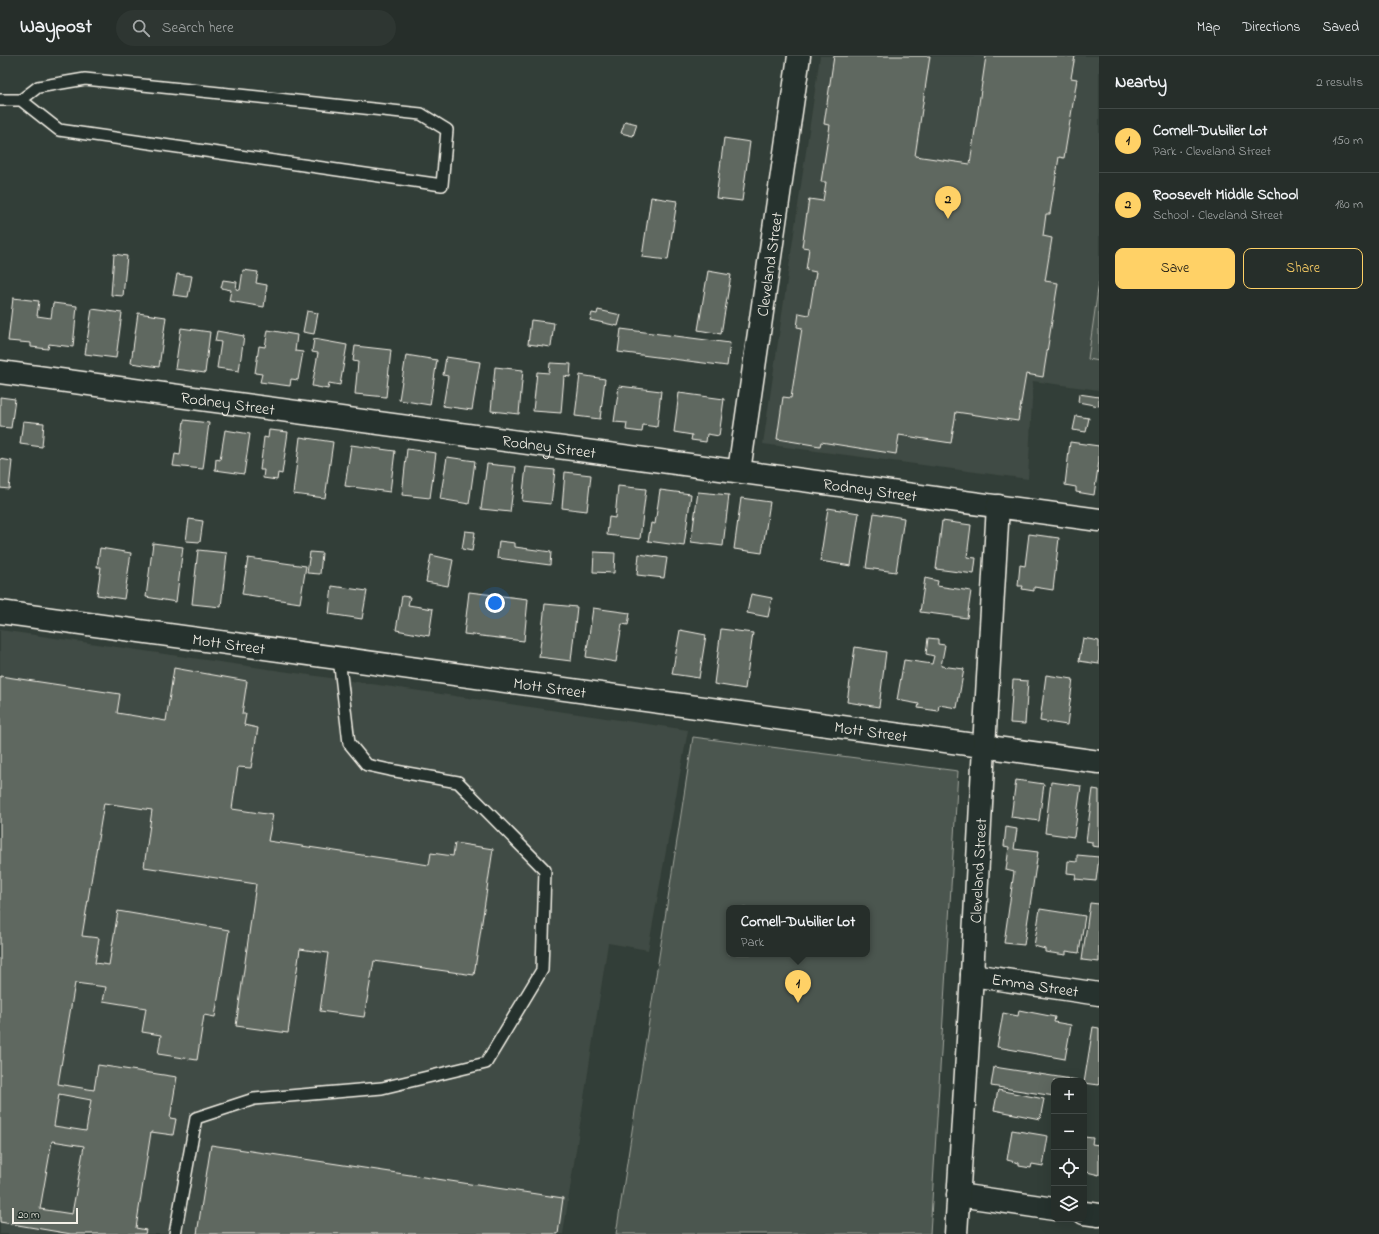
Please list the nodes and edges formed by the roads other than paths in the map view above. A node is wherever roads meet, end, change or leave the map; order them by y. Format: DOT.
graph roads {
  1 [pos="799,56"];
  2 [pos="0,100"];
  3 [pos="21,100"];
  4 [pos="0,372"];
  5 [pos="739,471"];
  6 [pos="998,506"];
  7 [pos="1099,520"];
  8 [pos="0,612"];
  9 [pos="339,658"];
  10 [pos="984,747"];
  11 [pos="1099,762"];
  12 [pos="972,975"];
  13 [pos="1099,994"];
  14 [pos="958,1194"];
  15 [pos="1051,1209"];
  16 [pos="1087,1213"];
  17 [pos="1099,1215"];
  18 [pos="175,1234"];
  19 [pos="956,1234"];
  1 -- 5 [label="street, Cleveland Street"];
  2 -- 3 [label="lane"];
  3 -- 3 [label="lane"];
  4 -- 5 [label="street, Rodney Street"];
  5 -- 6 [label="street, Rodney Street"];
  6 -- 7 [label="street, Rodney Street"];
  6 -- 10 [label="street, Cleveland Street"];
  8 -- 9 [label="street, Mott Street"];
  9 -- 10 [label="street, Mott Street"];
  9 -- 18 [label="lane"];
  10 -- 11 [label="street, Mott Street"];
  10 -- 12 [label="street, Cleveland Street"];
  12 -- 13 [label="street, Emma Street"];
  12 -- 14 [label="street, Cleveland Street"];
  14 -- 15 [label="street"];
  14 -- 19 [label="street, Cleveland Street"];
  16 -- 17 [label="street"];
}
